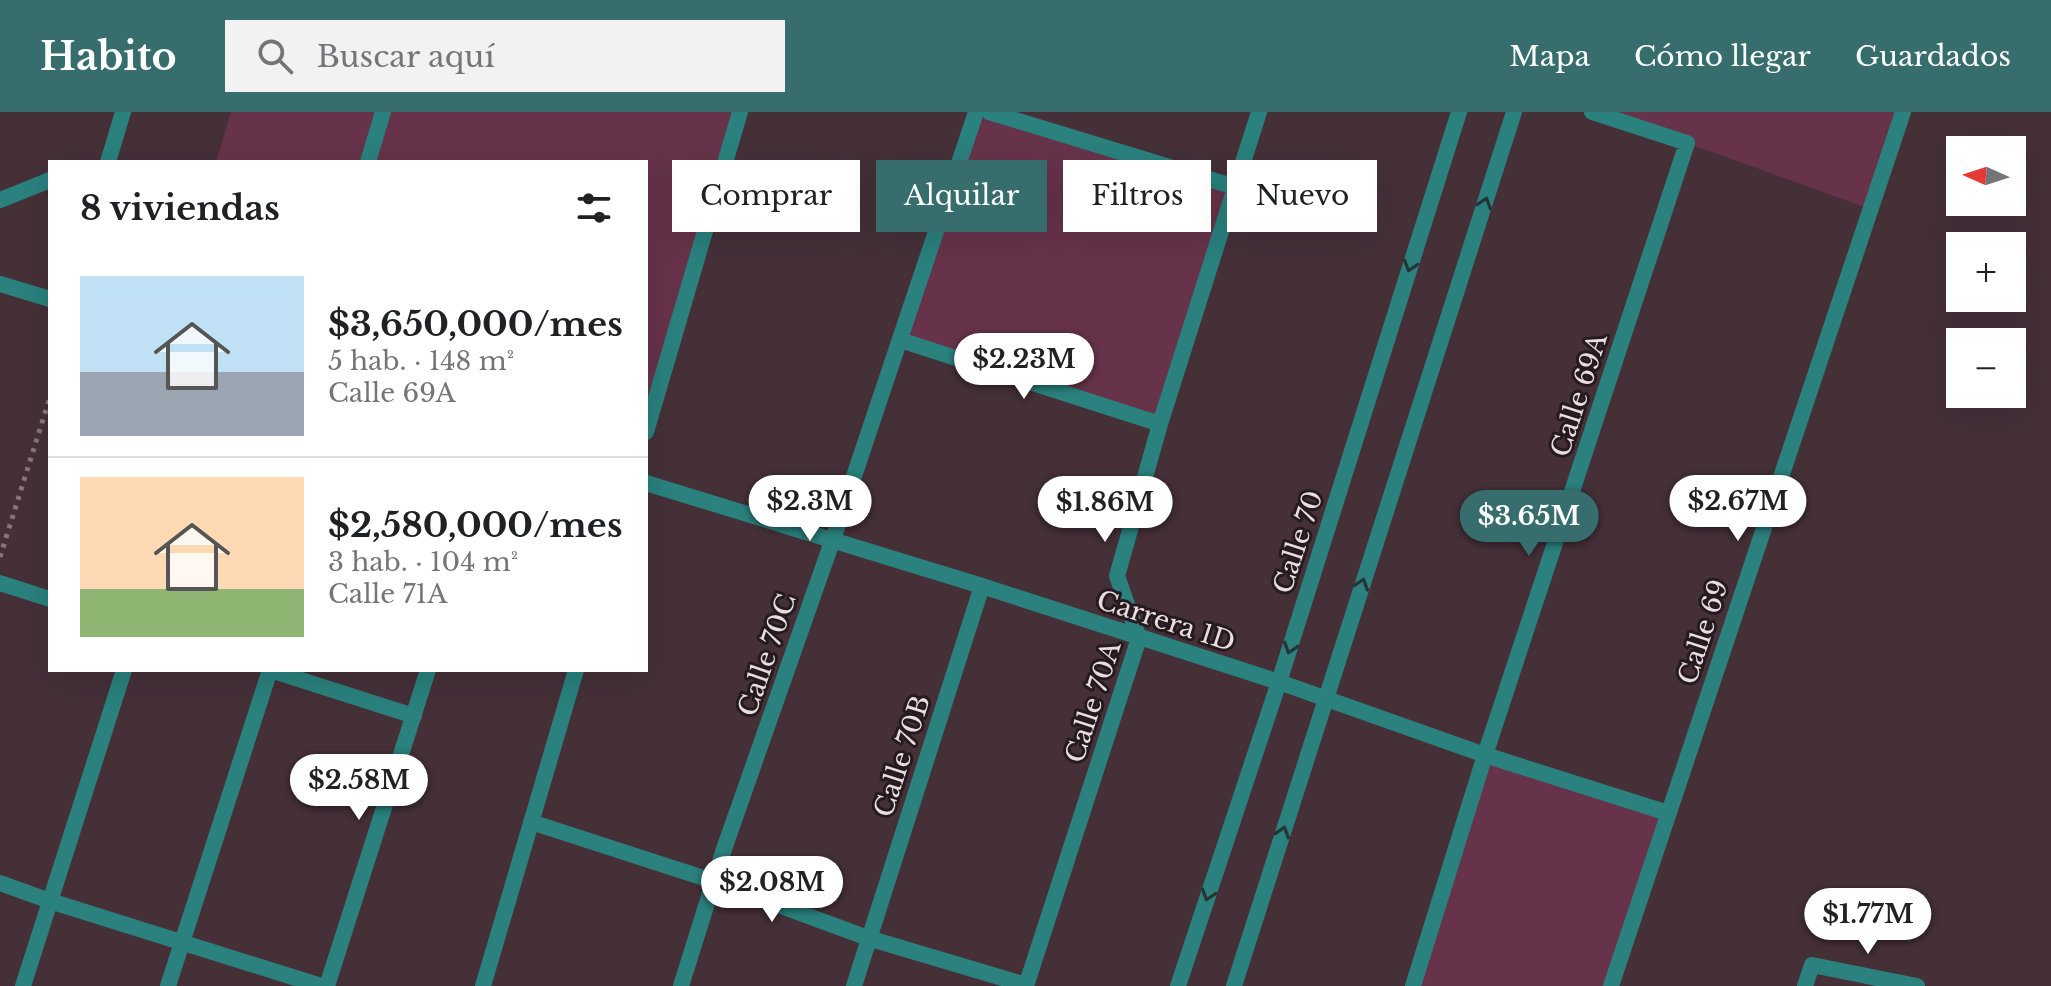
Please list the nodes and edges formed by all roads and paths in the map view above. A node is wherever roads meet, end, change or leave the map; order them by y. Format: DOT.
graph roads {
  1 [pos="123,112"];
  2 [pos="383,112"];
  3 [pos="740,112"];
  4 [pos="976,112"];
  5 [pos="989,112"];
  6 [pos="1259,112"];
  7 [pos="1459,112"];
  8 [pos="1514,112"];
  9 [pos="1592,112"];
  10 [pos="1903,112"];
  11 [pos="105,160"];
  12 [pos="369,160"];
  13 [pos="1244,160"];
  14 [pos="48,181"];
  15 [pos="1227,185"];
  16 [pos="0,200"];
  17 [pos="1227,212"];
  18 [pos="0,284"];
  19 [pos="48,298"];
  20 [pos="900,340"];
  21 [pos="48,403"];
  22 [pos="1160,424"];
  23 [pos="648,425"];
  24 [pos="648,484"];
  25 [pos="833,539"];
  26 [pos="0,557"];
  27 [pos="0,583"];
  28 [pos="982,586"];
  29 [pos="48,598"];
  30 [pos="1139,638"];
  31 [pos="123,672"];
  32 [pos="269,672"];
  33 [pos="276,672"];
  34 [pos="427,672"];
  35 [pos="575,672"];
  36 [pos="1279,682"];
  37 [pos="1325,698"];
  38 [pos="414,716"];
  39 [pos="1485,755"];
  40 [pos="1668,813"];
  41 [pos="531,822"];
  42 [pos="713,881"];
  43 [pos="0,883"];
  44 [pos="50,901"];
  45 [pos="868,938"];
  46 [pos="183,941"];
  47 [pos="1026,985"];
  48 [pos="23,986"];
  49 [pos="168,986"];
  50 [pos="321,986"];
  51 [pos="327,986"];
  52 [pos="483,986"];
  53 [pos="681,986"];
  54 [pos="854,986"];
  55 [pos="1178,986"];
  56 [pos="1234,986"];
  57 [pos="1413,986"];
  58 [pos="1611,986"];
  59 [pos="1805,986"];
  60 [pos="1917,986"];
  1 -- 11 [label="street"];
  2 -- 12 [label="street"];
  3 -- 23 [label="street"];
  4 -- 20 [label="street, Calle 70C"];
  5 -- 15 [label="street"];
  6 -- 13 [label="street, Calle 70A"];
  7 -- 36 [label="street, Calle 70, one-way"];
  37 -- 8 [label="street, one-way"];
  9 -- 39 [label="street, Calle 69A"];
  10 -- 40 [label="street, Calle 69"];
  14 -- 16 [label="street"];
  17 -- 22 [label="street, Calle 70A"];
  18 -- 19 [label="street"];
  20 -- 22 [label="street"];
  20 -- 25 [label="street, Calle 70C"];
  21 -- 26 [label="path"];
  22 -- 30 [label="street, Calle 70A"];
  24 -- 25 [label="street, Carrera 1D"];
  25 -- 28 [label="street, Carrera 1D"];
  25 -- 42 [label="street, Calle 70C"];
  27 -- 29 [label="street"];
  28 -- 30 [label="street, Carrera 1D"];
  28 -- 45 [label="street, Calle 70B"];
  30 -- 36 [label="street, Carrera 1D"];
  30 -- 47 [label="street, Calle 70A"];
  31 -- 44 [label="street"];
  32 -- 46 [label="street"];
  33 -- 38 [label="street"];
  34 -- 38 [label="street"];
  35 -- 41 [label="street"];
  36 -- 37 [label="street, Carrera 1D"];
  36 -- 55 [label="street, Calle 70, one-way"];
  37 -- 39 [label="street, Carrera 1D"];
  56 -- 37 [label="street, one-way"];
  38 -- 51 [label="street"];
  39 -- 40 [label="street, Carrera 1D"];
  39 -- 57 [label="street, Calle 69A"];
  40 -- 58 [label="street, Calle 69"];
  41 -- 42 [label="street"];
  41 -- 52 [label="street"];
  42 -- 45 [label="street"];
  42 -- 53 [label="street, Calle 70C"];
  43 -- 44 [label="street"];
  44 -- 46 [label="street"];
  44 -- 48 [label="street"];
  45 -- 47 [label="street"];
  45 -- 54 [label="street, Calle 70B"];
  46 -- 49 [label="street"];
  46 -- 50 [label="street"];
  59 -- 60 [label="street"];
}
